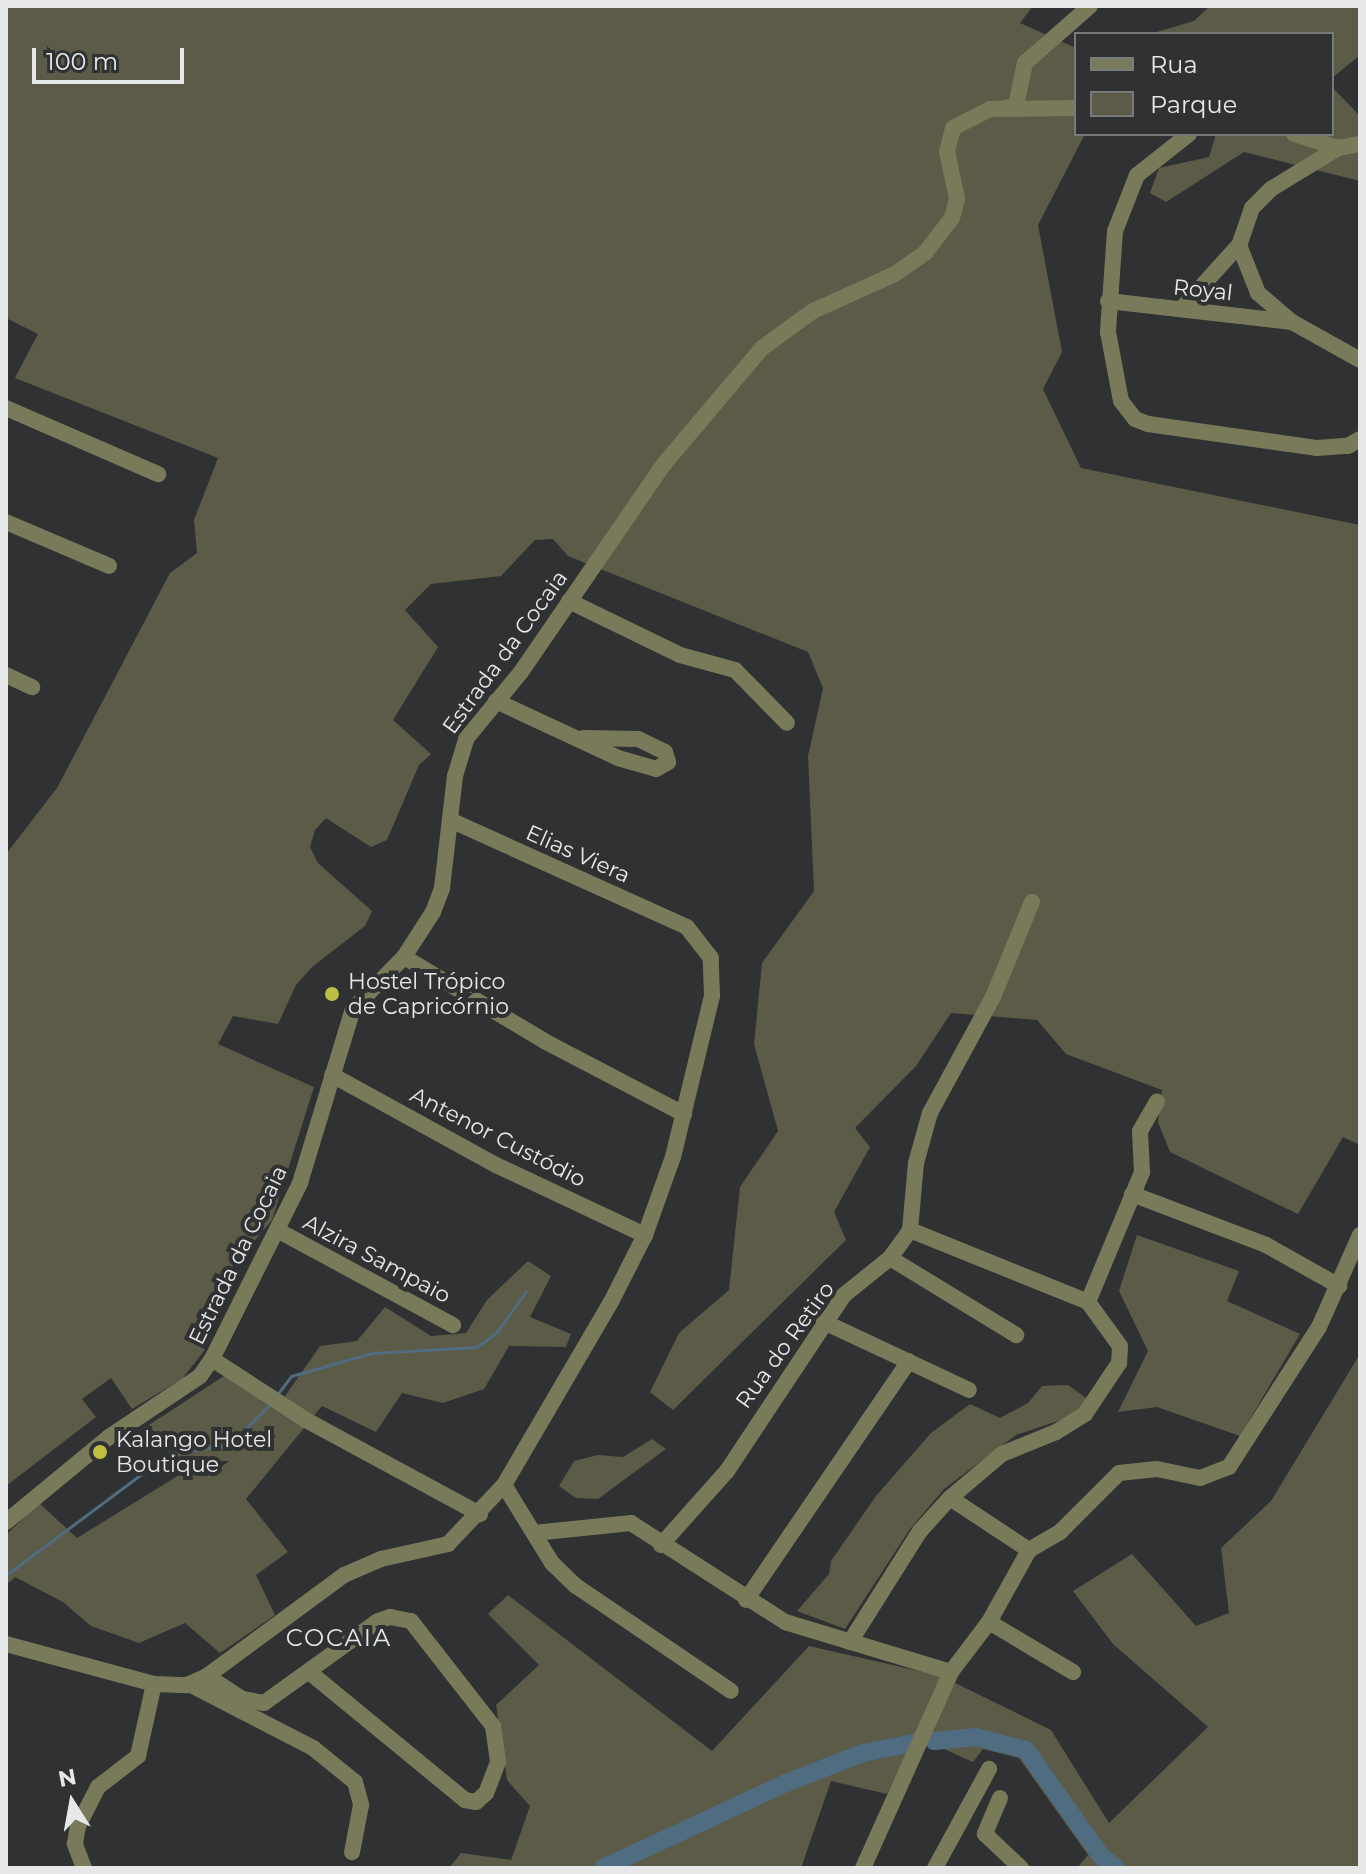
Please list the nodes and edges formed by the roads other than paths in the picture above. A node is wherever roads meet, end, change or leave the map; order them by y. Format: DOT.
graph roads {
  1 [pos="1090,6"];
  2 [pos="1016,106"];
  3 [pos="1074,108"];
  4 [pos="1186,136"];
  5 [pos="1300,136"];
  6 [pos="1360,144"];
  7 [pos="1338,148"];
  8 [pos="1239,245"];
  9 [pos="1108,301"];
  10 [pos="1181,309"];
  11 [pos="1292,322"];
  12 [pos="1360,360"];
  13 [pos="6,408"];
  14 [pos="1360,439"];
  15 [pos="158,474"];
  16 [pos="6,522"];
  17 [pos="109,566"];
  18 [pos="569,601"];
  19 [pos="6,675"];
  20 [pos="32,687"];
  21 [pos="496,701"];
  22 [pos="787,723"];
  23 [pos="583,738"];
  24 [pos="450,820"];
  25 [pos="1032,902"];
  26 [pos="404,957"];
  27 [pos="332,1075"];
  28 [pos="1157,1101"];
  29 [pos="684,1114"];
  30 [pos="1132,1194"];
  31 [pos="910,1230"];
  32 [pos="279,1231"];
  33 [pos="645,1235"];
  34 [pos="1360,1235"];
  35 [pos="890,1258"];
  36 [pos="1339,1286"];
  37 [pos="1088,1302"];
  38 [pos="824,1322"];
  39 [pos="453,1325"];
  40 [pos="1016,1335"];
  41 [pos="212,1359"];
  42 [pos="909,1361"];
  43 [pos="969,1390"];
  44 [pos="504,1485"];
  45 [pos="950,1498"];
  46 [pos="480,1514"];
  47 [pos="6,1522"];
  48 [pos="534,1533"];
  49 [pos="661,1545"];
  50 [pos="1029,1550"];
  51 [pos="746,1600"];
  52 [pos="989,1622"];
  53 [pos="850,1642"];
  54 [pos="6,1644"];
  55 [pos="309,1672"];
  56 [pos="951,1672"];
  57 [pos="1073,1672"];
  58 [pos="207,1676"];
  59 [pos="154,1684"];
  60 [pos="189,1684"];
  61 [pos="731,1691"];
  62 [pos="989,1769"];
  63 [pos="1000,1798"];
  64 [pos="352,1852"];
  65 [pos="84,1868"];
  66 [pos="863,1868"];
  67 [pos="935,1868"];
  68 [pos="1021,1868"];
  1 -- 2 [label="street"];
  2 -- 3 [label="street, Estrada da Cocaia"];
  2 -- 18 [label="street, Estrada da Cocaia"];
  4 -- 9 [label="street"];
  5 -- 7 [label="street"];
  6 -- 7 [label="street"];
  7 -- 8 [label="street"];
  8 -- 10 [label="street"];
  8 -- 11 [label="street"];
  9 -- 10 [label="street, Royal"];
  9 -- 14 [label="street"];
  10 -- 11 [label="street, Royal"];
  11 -- 12 [label="street"];
  13 -- 15 [label="street"];
  16 -- 17 [label="street"];
  18 -- 21 [label="street, Estrada da Cocaia"];
  18 -- 22 [label="street"];
  19 -- 20 [label="street"];
  21 -- 23 [label="street"];
  21 -- 24 [label="street, Estrada da Cocaia"];
  24 -- 26 [label="street, Estrada da Cocaia"];
  24 -- 29 [label="street"];
  25 -- 31 [label="street"];
  26 -- 27 [label="street, Estrada da Cocaia"];
  26 -- 29 [label="street"];
  27 -- 32 [label="street, Estrada da Cocaia"];
  27 -- 33 [label="street, Antenor Custódio"];
  28 -- 30 [label="street"];
  29 -- 33 [label="street"];
  30 -- 36 [label="street"];
  30 -- 37 [label="street"];
  31 -- 35 [label="street, Rua do Retiro"];
  31 -- 37 [label="street"];
  32 -- 39 [label="street, Alzira Sampaio"];
  32 -- 41 [label="street, Estrada da Cocaia"];
  33 -- 44 [label="street"];
  34 -- 36 [label="street"];
  35 -- 38 [label="street, Rua do Retiro"];
  35 -- 40 [label="street"];
  36 -- 50 [label="street"];
  37 -- 45 [label="street"];
  38 -- 42 [label="street"];
  38 -- 49 [label="street, Rua do Retiro"];
  41 -- 46 [label="street"];
  41 -- 47 [label="street, Estrada da Cocaia"];
  42 -- 43 [label="street"];
  42 -- 51 [label="street"];
  44 -- 46 [label="street"];
  44 -- 48 [label="street"];
  45 -- 50 [label="street"];
  45 -- 53 [label="street"];
  46 -- 58 [label="street"];
  48 -- 49 [label="street"];
  48 -- 61 [label="street"];
  49 -- 51 [label="street"];
  50 -- 52 [label="street"];
  51 -- 53 [label="street"];
  52 -- 56 [label="street"];
  52 -- 57 [label="street"];
  53 -- 56 [label="street"];
  54 -- 59 [label="street"];
  55 -- 55 [label="street"];
  55 -- 58 [label="street"];
  56 -- 66 [label="street"];
  58 -- 60 [label="street"];
  59 -- 60 [label="street"];
  59 -- 65 [label="street"];
  60 -- 64 [label="street"];
  62 -- 67 [label="street"];
  63 -- 68 [label="street"];
}
